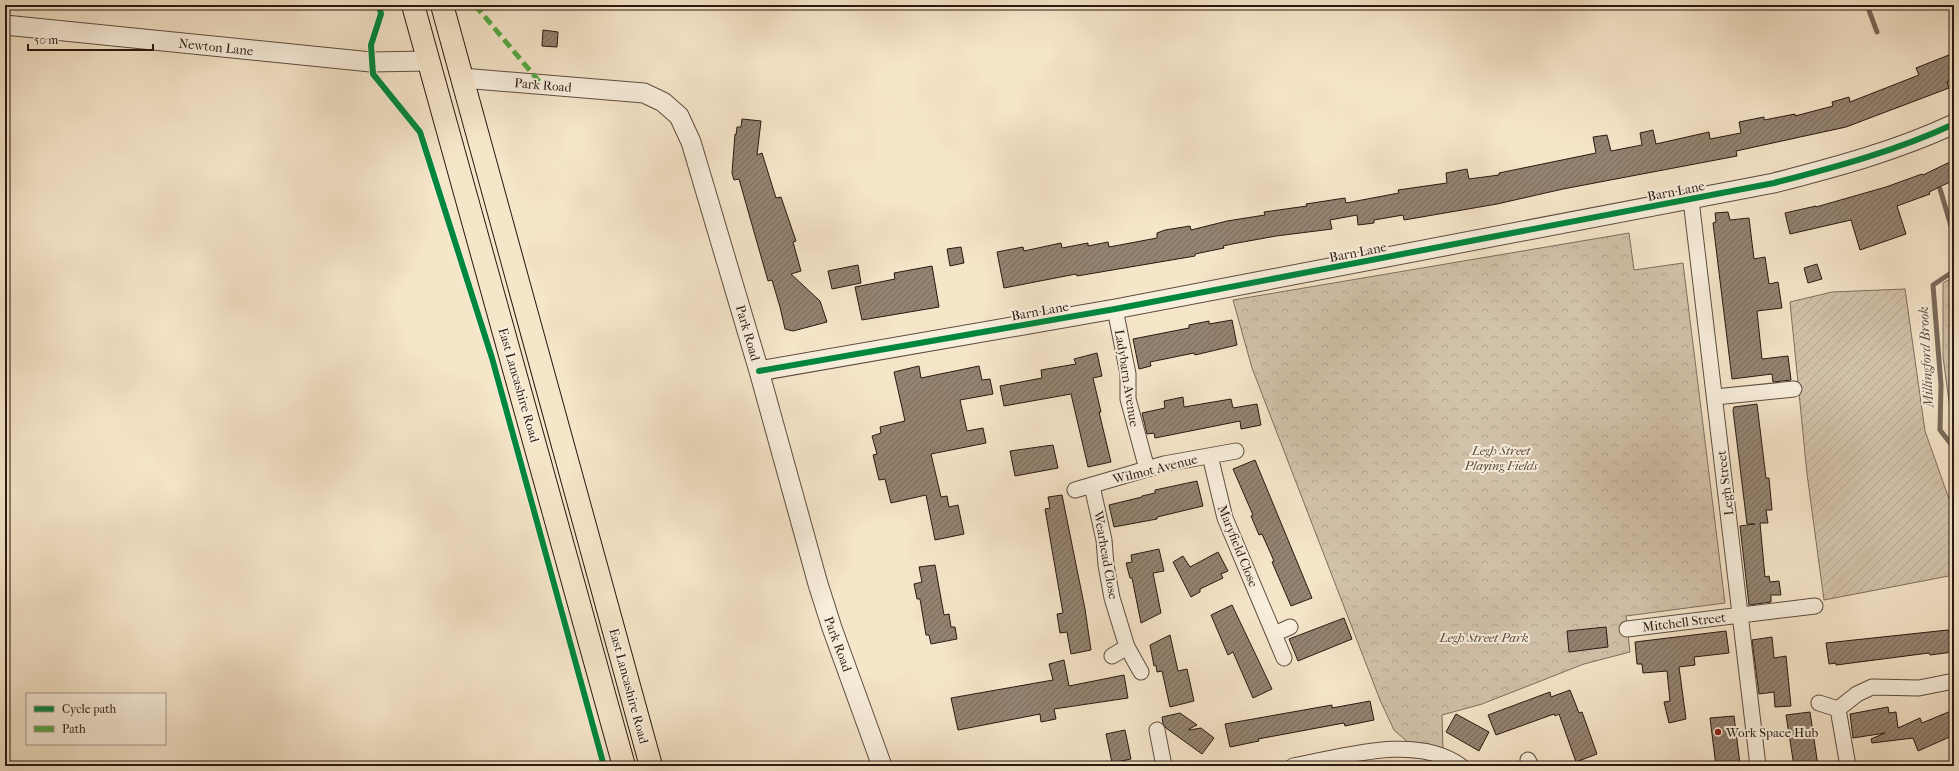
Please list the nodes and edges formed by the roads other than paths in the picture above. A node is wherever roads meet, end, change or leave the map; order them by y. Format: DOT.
graph roads {
  1 [pos="413,5"];
  2 [pos="442,5"];
  3 [pos="5,25"];
  4 [pos="428,61"];
  5 [pos="462,78"];
  6 [pos="1954,124"];
  7 [pos="1691,200"];
  8 [pos="1115,309"];
  9 [pos="759,371"];
  10 [pos="1794,389"];
  11 [pos="1715,398"];
  12 [pos="1236,451"];
  13 [pos="1210,456"];
  14 [pos="1146,469"];
  15 [pos="1092,486"];
  16 [pos="1075,490"];
  17 [pos="1815,606"];
  18 [pos="1741,616"];
  19 [pos="1290,627"];
  20 [pos="1627,629"];
  21 [pos="1274,634"];
  22 [pos="1127,647"];
  23 [pos="1112,656"];
  24 [pos="1284,658"];
  25 [pos="1140,672"];
  26 [pos="1954,681"];
  27 [pos="1819,703"];
  28 [pos="1838,709"];
  29 [pos="1156,730"];
  30 [pos="624,766"];
  31 [pos="651,766"];
  32 [pos="882,766"];
  33 [pos="1164,766"];
  34 [pos="1293,766"];
  35 [pos="1461,766"];
  36 [pos="1758,766"];
  37 [pos="1848,766"];
  1 -- 4 [label="highway, East Lancashire Road"];
  2 -- 5 [label="highway, East Lancashire Road"];
  3 -- 4 [label="street, Newton Lane"];
  4 -- 30 [label="highway, East Lancashire Road"];
  5 -- 9 [label="street, Park Road"];
  5 -- 31 [label="highway, East Lancashire Road"];
  6 -- 7 [label="street, Barn Lane"];
  7 -- 8 [label="street, Barn Lane"];
  7 -- 11 [label="street, Legh Street"];
  8 -- 9 [label="street, Barn Lane"];
  8 -- 14 [label="street, Ladybarn Avenue"];
  9 -- 32 [label="street, Park Road"];
  10 -- 11 [label="street"];
  11 -- 18 [label="street, Legh Street"];
  12 -- 13 [label="street, Wilmot Avenue"];
  13 -- 14 [label="street, Wilmot Avenue"];
  13 -- 21 [label="street, Maryfield Close"];
  14 -- 15 [label="street, Wilmot Avenue"];
  15 -- 16 [label="street, Wilmot Avenue"];
  15 -- 22 [label="street, Wearhead Close"];
  17 -- 18 [label="street, Mitchell Street"];
  18 -- 20 [label="street, Mitchell Street"];
  18 -- 36 [label="street, Legh Street"];
  19 -- 21 [label="street"];
  21 -- 24 [label="street, Maryfield Close"];
  22 -- 23 [label="street"];
  22 -- 25 [label="street, Wearhead Close"];
  26 -- 28 [label="street"];
  27 -- 28 [label="street"];
  28 -- 37 [label="street"];
  29 -- 33 [label="street"];
  34 -- 35 [label="street"];
}
